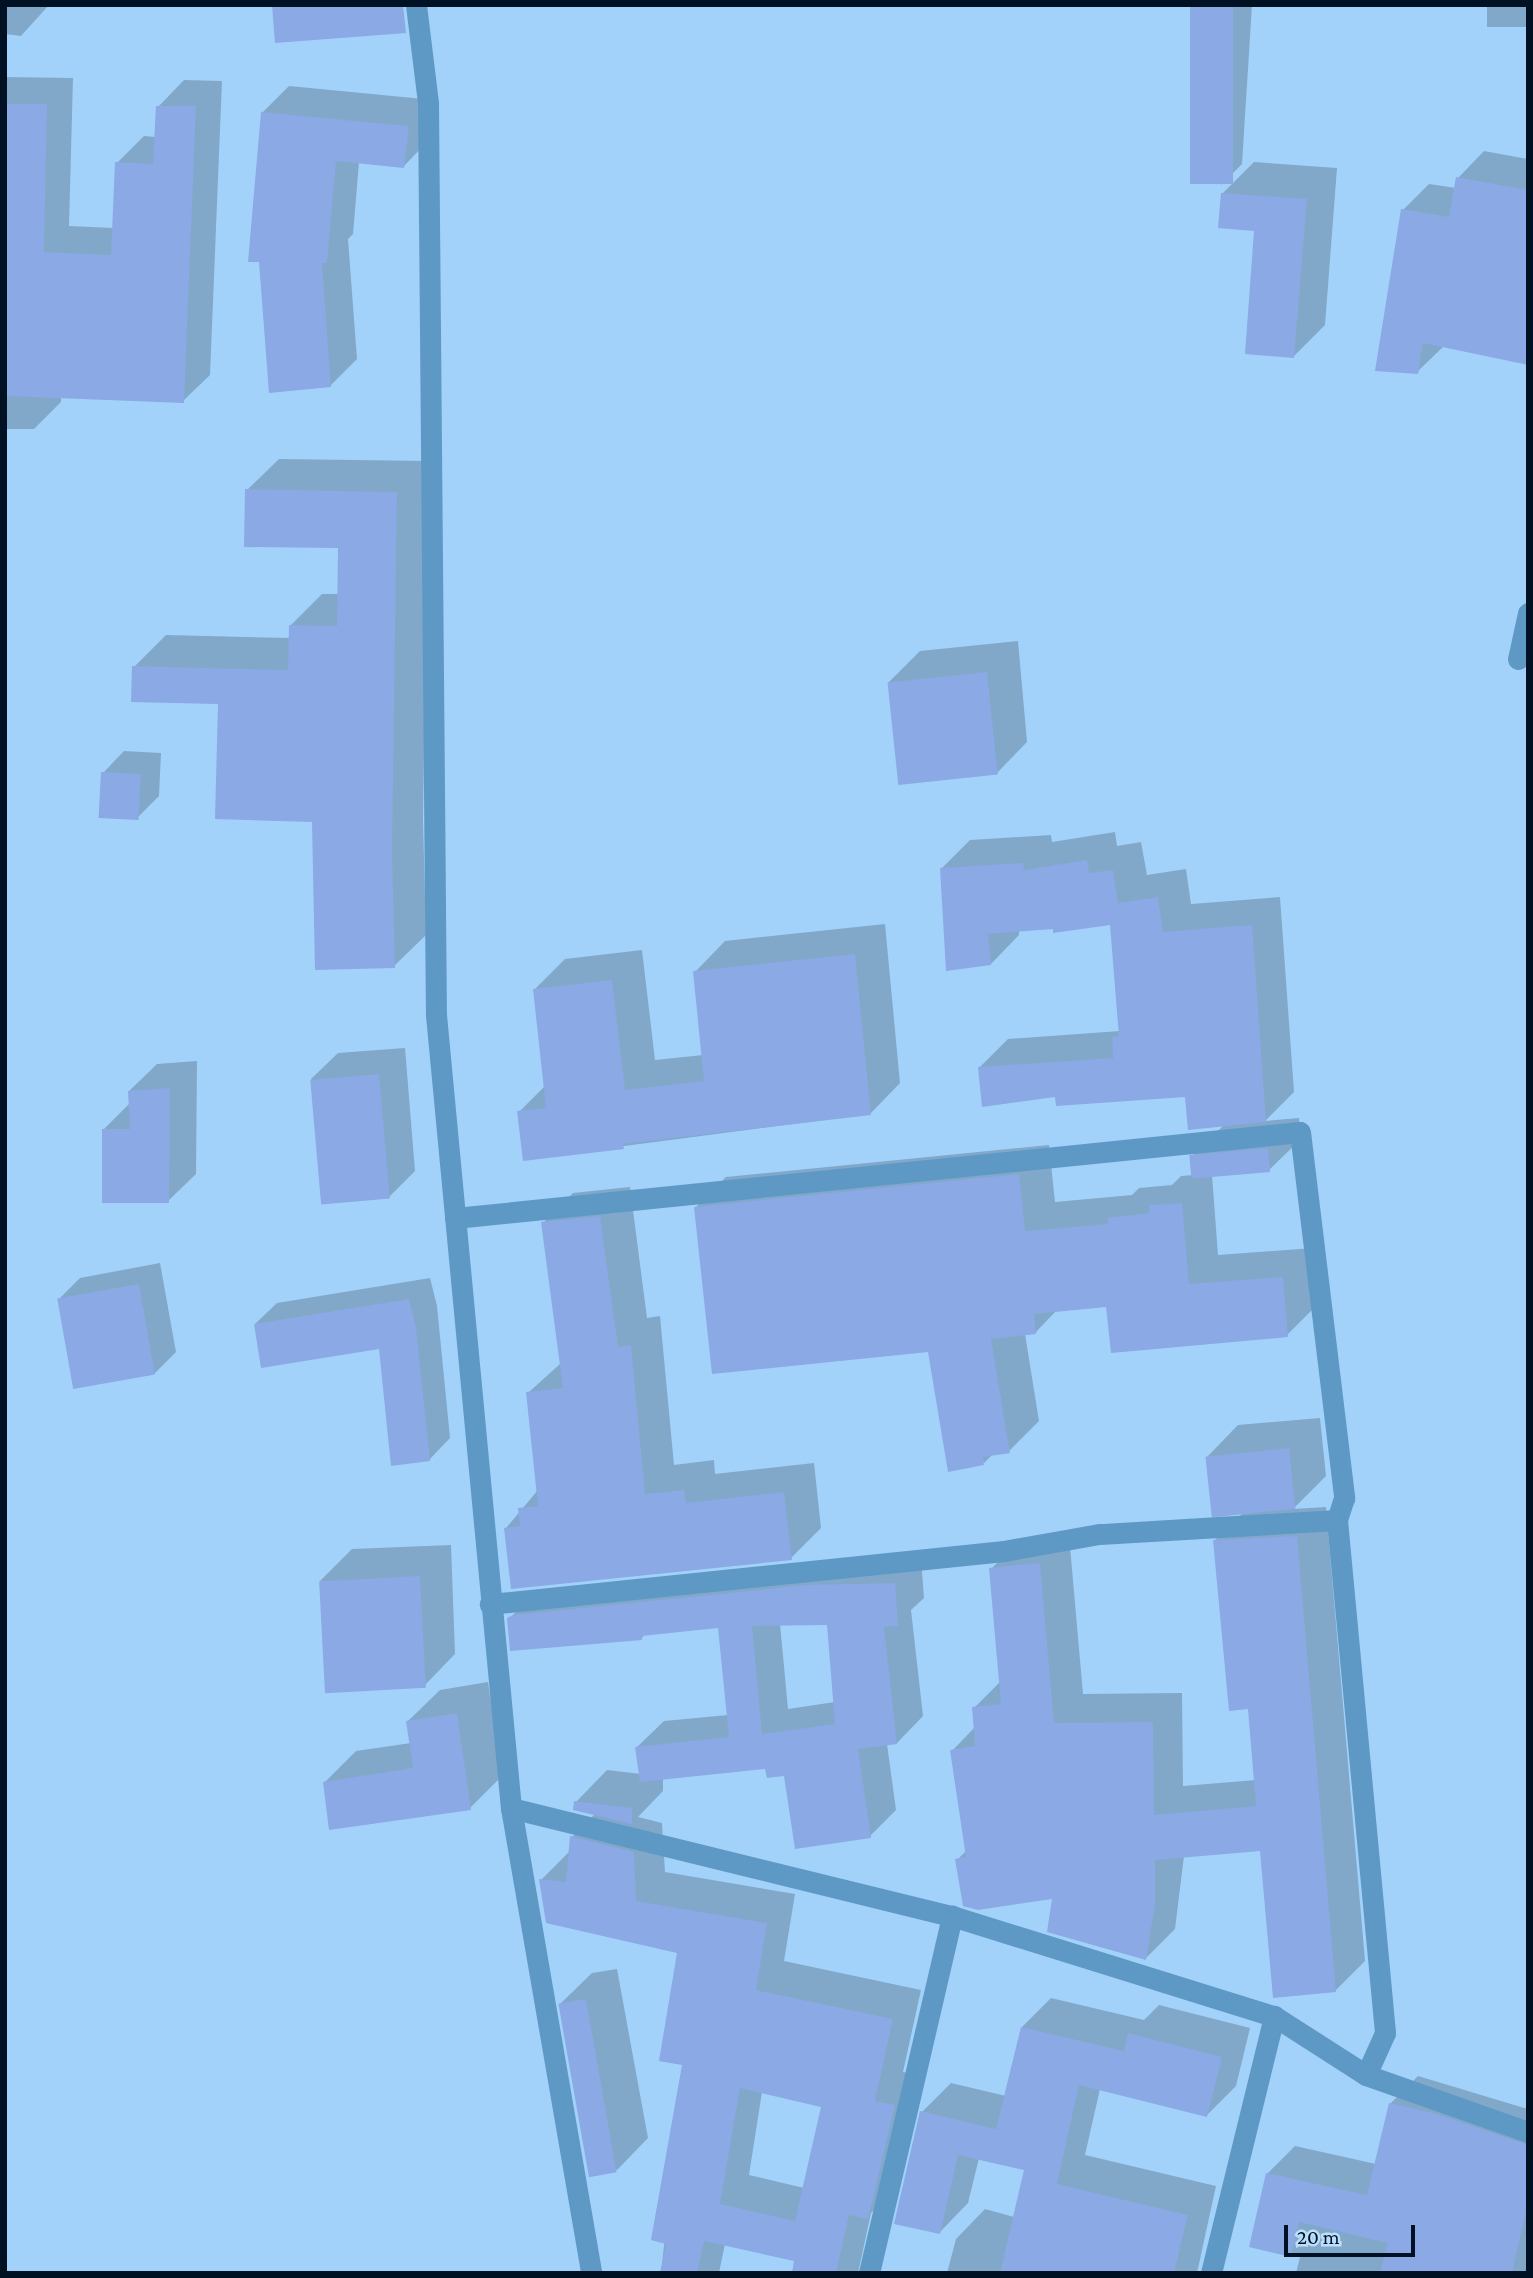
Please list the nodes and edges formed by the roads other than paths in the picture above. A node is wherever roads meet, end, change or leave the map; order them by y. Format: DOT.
graph roads {
  1 [pos="416,5"];
  2 [pos="1528,613"];
  3 [pos="1518,659"];
  4 [pos="455,1218"];
  5 [pos="1337,1520"];
  6 [pos="490,1604"];
  7 [pos="511,1808"];
  8 [pos="952,1916"];
  9 [pos="1274,2016"];
  10 [pos="1366,2075"];
  11 [pos="1528,2132"];
  12 [pos="591,2273"];
  13 [pos="869,2273"];
  14 [pos="1211,2273"];
  1 -- 4 [label="street"];
  2 -- 3 [label="street"];
  4 -- 5 [label="street"];
  4 -- 6 [label="street"];
  5 -- 6 [label="street"];
  5 -- 10 [label="street"];
  6 -- 7 [label="street"];
  7 -- 8 [label="street"];
  7 -- 12 [label="street"];
  8 -- 9 [label="street"];
  8 -- 13 [label="street"];
  9 -- 10 [label="street"];
  9 -- 14 [label="street"];
  10 -- 11 [label="street"];
}
